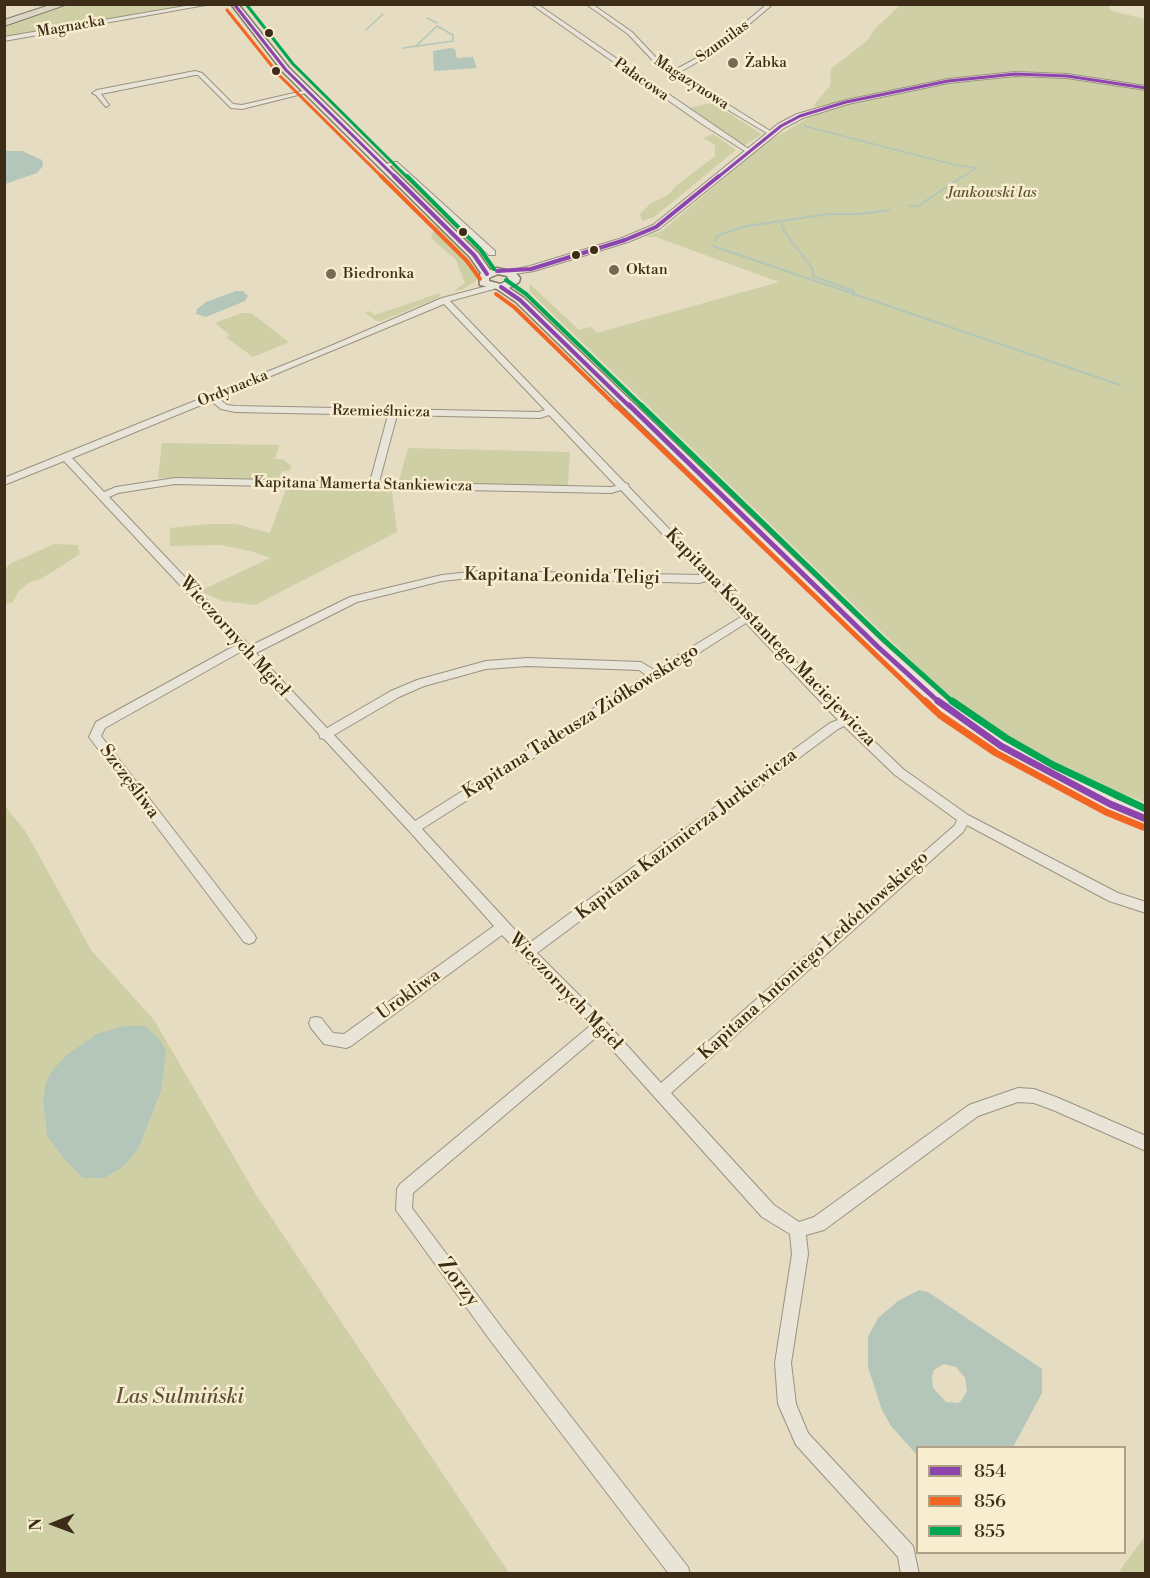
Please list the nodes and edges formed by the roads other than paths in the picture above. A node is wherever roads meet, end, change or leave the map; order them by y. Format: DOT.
graph roads {
  1 [pos="52,4"];
  2 [pos="64,4"];
  3 [pos="209,4"];
  4 [pos="533,4"];
  5 [pos="588,4"];
  6 [pos="771,4"];
  7 [pos="238,6"];
  8 [pos="4,21"];
  9 [pos="4,39"];
  10 [pos="672,74"];
  11 [pos="1146,88"];
  12 [pos="307,92"];
  13 [pos="106,105"];
  14 [pos="771,134"];
  15 [pos="750,152"];
  16 [pos="383,166"];
  17 [pos="483,246"];
  18 [pos="492,253"];
  19 [pos="474,255"];
  20 [pos="499,279"];
  21 [pos="445,300"];
  22 [pos="212,398"];
  23 [pos="552,411"];
  24 [pos="393,412"];
  25 [pos="66,457"];
  26 [pos="4,482"];
  27 [pos="374,485"];
  28 [pos="625,486"];
  29 [pos="102,496"];
  30 [pos="710,576"];
  31 [pos="749,618"];
  32 [pos="245,649"];
  33 [pos="653,675"];
  34 [pos="846,721"];
  35 [pos="324,735"];
  36 [pos="964,818"];
  37 [pos="1146,819"];
  38 [pos="414,828"];
  39 [pos="1146,908"];
  40 [pos="503,927"];
  41 [pos="249,939"];
  42 [pos="528,952"];
  43 [pos="316,1023"];
  44 [pos="600,1026"];
  45 [pos="661,1092"];
  46 [pos="1146,1144"];
  47 [pos="798,1230"];
  48 [pos="681,1574"];
  49 [pos="910,1574"];
  1 -- 8 [label="highway"];
  2 -- 8 [label="highway"];
  3 -- 9 [label="street, Magnacka"];
  4 -- 15 [label="street, Pałacowa"];
  5 -- 10 [label="street, Magazynowa"];
  6 -- 10 [label="street, Szumilas"];
  7 -- 12 [label="main road"];
  10 -- 14 [label="street, Magazynowa"];
  11 -- 14 [label="street"];
  12 -- 13 [label="street"];
  12 -- 16 [label="main road"];
  14 -- 15 [label="street"];
  15 -- 20 [label="street"];
  16 -- 17 [label="street"];
  16 -- 19 [label="main road"];
  17 -- 18 [label="street"];
  17 -- 19 [label="street"];
  19 -- 20 [label="main road"];
  20 -- 21 [label="street, Ordynacka"];
  20 -- 37 [label="main road"];
  21 -- 22 [label="street, Ordynacka"];
  21 -- 23 [label="street, Kapitana Konstantego Maciejewicza"];
  22 -- 24 [label="street, Rzemieślnicza"];
  22 -- 25 [label="street, Ordynacka"];
  23 -- 24 [label="street, Rzemieślnicza"];
  23 -- 28 [label="street, Kapitana Konstantego Maciejewicza"];
  24 -- 27 [label="street"];
  25 -- 26 [label="street, Ordynacka"];
  25 -- 29 [label="street, Wieczornych Mgieł"];
  27 -- 28 [label="street, Kapitana Mamerta Stankiewicza"];
  27 -- 29 [label="street, Kapitana Mamerta Stankiewicza"];
  28 -- 30 [label="street, Kapitana Konstantego Maciejewicza"];
  29 -- 32 [label="street, Wieczornych Mgieł"];
  30 -- 31 [label="street, Kapitana Konstantego Maciejewicza"];
  30 -- 32 [label="street, Kapitana Leonida Teligi"];
  31 -- 33 [label="street, Kapitana Tadeusza Ziółkowskiego"];
  31 -- 34 [label="street, Kapitana Konstantego Maciejewicza"];
  32 -- 35 [label="street, Wieczornych Mgieł"];
  32 -- 41 [label="street, Szczęśliwa"];
  33 -- 35 [label="street"];
  33 -- 38 [label="street, Kapitana Tadeusza Ziółkowskiego"];
  34 -- 36 [label="street, Kapitana Konstantego Maciejewicza"];
  34 -- 42 [label="street, Kapitana Kazimierza Jurkiewicza"];
  35 -- 38 [label="street, Wieczornych Mgieł"];
  36 -- 39 [label="street, Kapitana Konstantego Maciejewicza"];
  36 -- 45 [label="street, Kapitana Antoniego Ledóchowskiego"];
  38 -- 40 [label="street, Wieczornych Mgieł"];
  40 -- 42 [label="street, Wieczornych Mgieł"];
  40 -- 43 [label="street, Urokliwa"];
  42 -- 44 [label="street, Wieczornych Mgieł"];
  44 -- 45 [label="street, Wieczornych Mgieł"];
  44 -- 48 [label="street, Zorzy"];
  45 -- 47 [label="street, Wieczornych Mgieł"];
  46 -- 47 [label="street"];
  47 -- 49 [label="street"];
}
